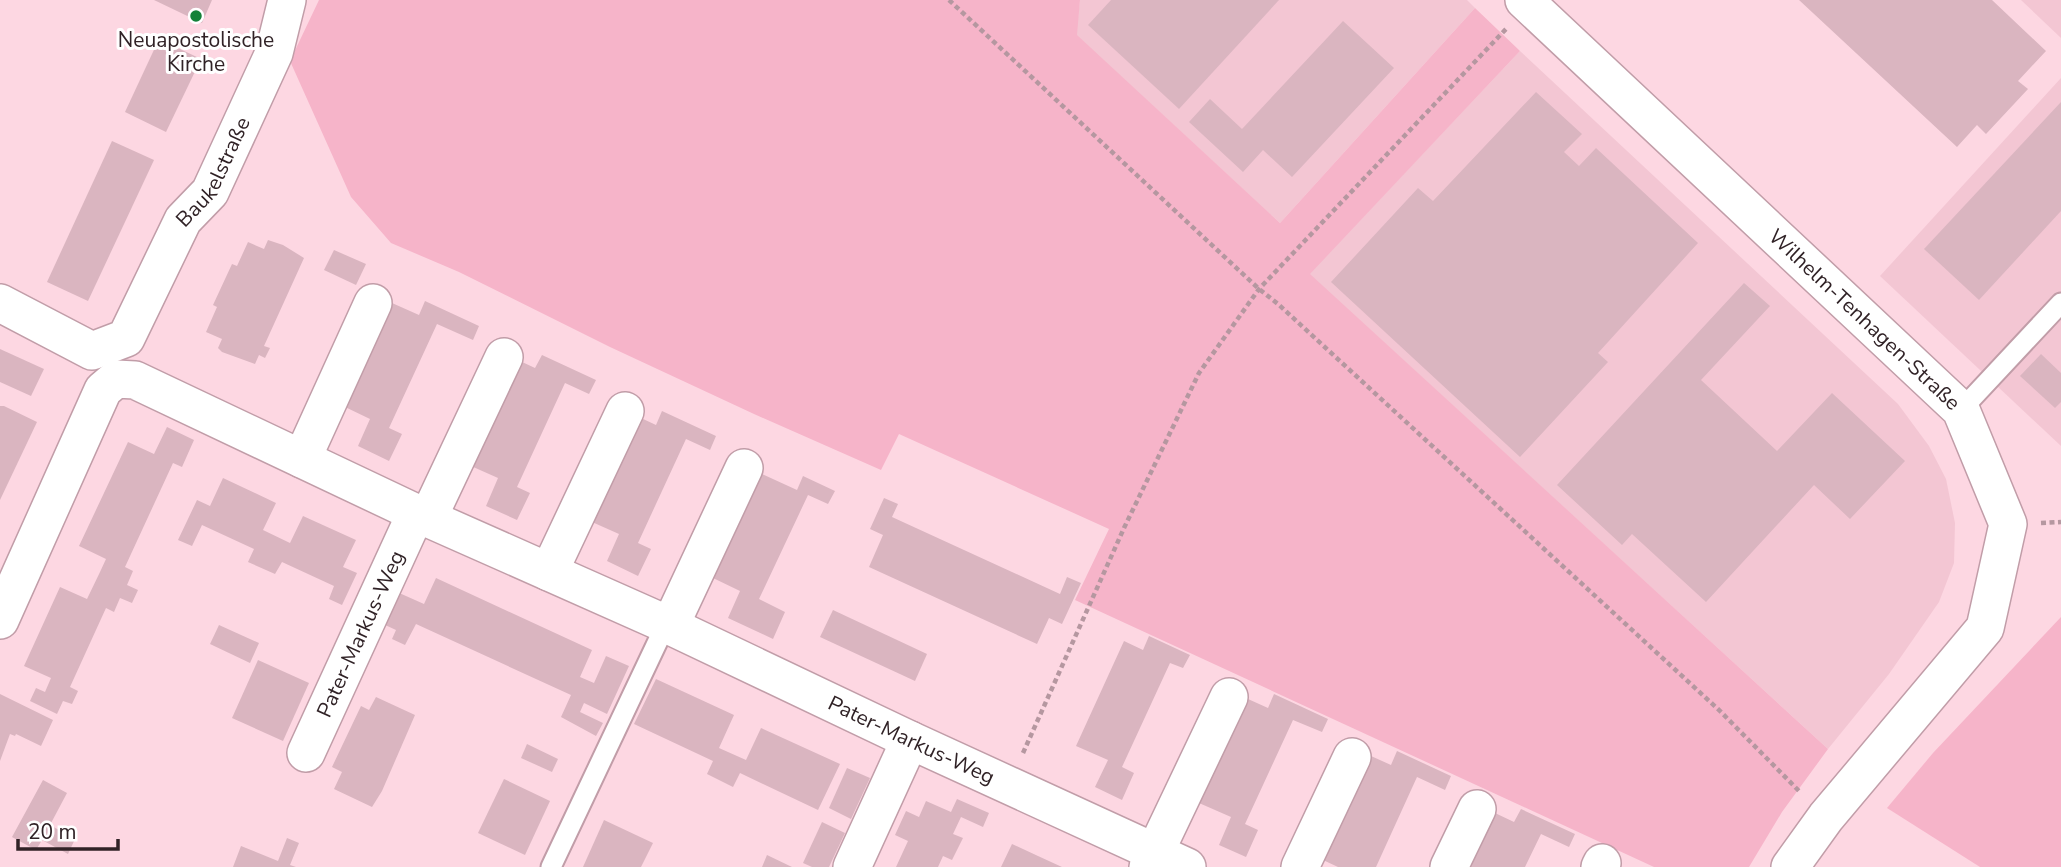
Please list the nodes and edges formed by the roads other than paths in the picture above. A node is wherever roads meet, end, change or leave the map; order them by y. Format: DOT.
graph roads {
  1 [pos="287,0"];
  2 [pos="1529,2"];
  3 [pos="0,303"];
  4 [pos="373,303"];
  5 [pos="2061,303"];
  6 [pos="504,357"];
  7 [pos="1961,410"];
  8 [pos="625,411"];
  9 [pos="302,459"];
  10 [pos="744,468"];
  11 [pos="422,515"];
  12 [pos="549,572"];
  13 [pos="0,620"];
  14 [pos="668,625"];
  15 [pos="1229,697"];
  16 [pos="909,740"];
  17 [pos="306,753"];
  18 [pos="1352,757"];
  19 [pos="1477,809"];
  20 [pos="1164,862"];
  21 [pos="551,867"];
  22 [pos="852,867"];
  23 [pos="1300,867"];
  24 [pos="1449,867"];
  25 [pos="1790,867"];
  1 -- 3 [label="street, Baukelstraße"];
  2 -- 7 [label="street, Wilhelm-Tenhagen-Straße"];
  4 -- 9 [label="street"];
  5 -- 7 [label="lane"];
  6 -- 11 [label="street, Pater-Markus-Weg"];
  7 -- 25 [label="street, Wilhelm-Tenhagen-Straße"];
  8 -- 12 [label="street"];
  9 -- 11 [label="street, Pater-Markus-Weg"];
  9 -- 13 [label="street, Pater-Markus-Weg"];
  10 -- 14 [label="street"];
  11 -- 12 [label="street, Pater-Markus-Weg"];
  11 -- 17 [label="street, Pater-Markus-Weg"];
  12 -- 14 [label="street, Pater-Markus-Weg"];
  14 -- 16 [label="street, Pater-Markus-Weg"];
  14 -- 21 [label="lane"];
  15 -- 20 [label="street, Pater-Markus-Weg"];
  16 -- 20 [label="street, Pater-Markus-Weg"];
  16 -- 22 [label="street"];
  18 -- 23 [label="street"];
  19 -- 24 [label="street"];
}
